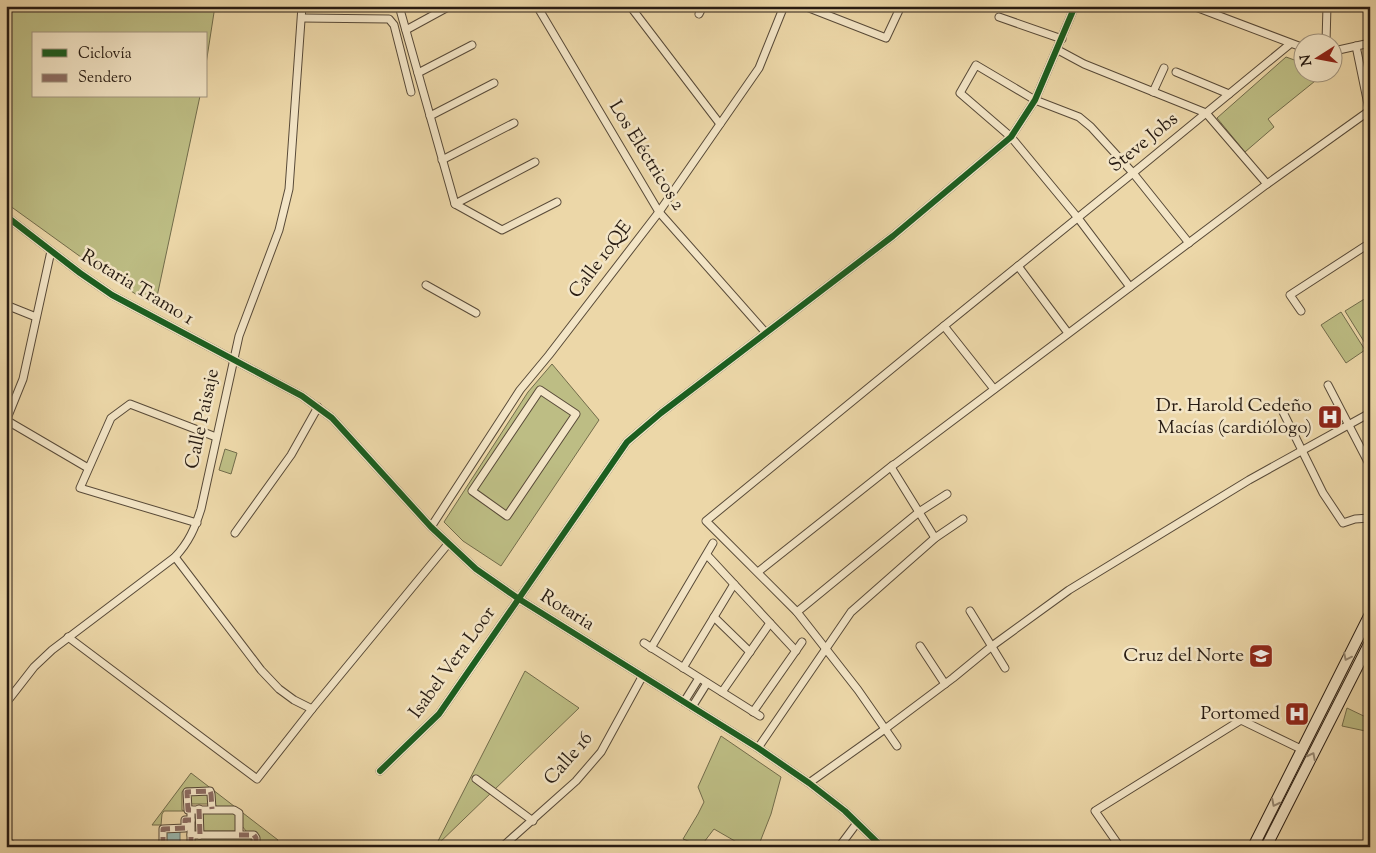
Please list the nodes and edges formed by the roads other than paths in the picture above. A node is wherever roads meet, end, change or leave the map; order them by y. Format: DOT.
graph roads {
  1 [pos="302,6"];
  2 [pos="399,6"];
  3 [pos="450,6"];
  4 [pos="536,6"];
  5 [pos="630,6"];
  6 [pos="703,6"];
  7 [pos="784,6"];
  8 [pos="804,6"];
  9 [pos="901,6"];
  10 [pos="1075,6"];
  11 [pos="1193,6"];
  12 [pos="1327,6"];
  13 [pos="700,14"];
  14 [pos="302,18"];
  15 [pos="998,18"];
  16 [pos="406,30"];
  17 [pos="1326,32"];
  18 [pos="1062,39"];
  19 [pos="1370,43"];
  20 [pos="1290,44"];
  21 [pos="472,45"];
  22 [pos="1294,45"];
  23 [pos="1356,46"];
  24 [pos="1344,49"];
  25 [pos="1058,50"];
  26 [pos="1164,68"];
  27 [pos="1176,72"];
  28 [pos="418,73"];
  29 [pos="494,84"];
  30 [pos="411,92"];
  31 [pos="1153,92"];
  32 [pos="1229,94"];
  33 [pos="1035,100"];
  34 [pos="1369,112"];
  35 [pos="1206,113"];
  36 [pos="430,116"];
  37 [pos="514,123"];
  38 [pos="720,124"];
  39 [pos="1012,137"];
  40 [pos="442,160"];
  41 [pos="535,162"];
  42 [pos="1133,174"];
  43 [pos="1267,184"];
  44 [pos="556,202"];
  45 [pos="455,204"];
  46 [pos="659,212"];
  47 [pos="6,216"];
  48 [pos="1078,218"];
  49 [pos="1189,243"];
  50 [pos="1370,243"];
  51 [pos="51,251"];
  52 [pos="1018,266"];
  53 [pos="426,285"];
  54 [pos="1130,287"];
  55 [pos="6,305"];
  56 [pos="1302,311"];
  57 [pos="476,313"];
  58 [pos="36,317"];
  59 [pos="944,326"];
  60 [pos="766,333"];
  61 [pos="1068,333"];
  62 [pos="233,360"];
  63 [pos="1328,384"];
  64 [pos="994,389"];
  65 [pos="318,407"];
  66 [pos="1283,412"];
  67 [pos="1370,413"];
  68 [pos="6,420"];
  69 [pos="1349,424"];
  70 [pos="216,437"];
  71 [pos="1302,451"];
  72 [pos="1368,462"];
  73 [pos="891,466"];
  74 [pos="88,468"];
  75 [pos="947,494"];
  76 [pos="919,512"];
  77 [pos="507,516"];
  78 [pos="1370,518"];
  79 [pos="963,519"];
  80 [pos="196,523"];
  81 [pos="431,527"];
  82 [pos="235,533"];
  83 [pos="935,538"];
  84 [pos="448,544"];
  85 [pos="713,544"];
  86 [pos="707,555"];
  87 [pos="174,557"];
  88 [pos="758,572"];
  89 [pos="734,584"];
  90 [pos="518,599"];
  91 [pos="970,611"];
  92 [pos="796,612"];
  93 [pos="1370,614"];
  94 [pos="714,617"];
  95 [pos="770,623"];
  96 [pos="68,637"];
  97 [pos="802,642"];
  98 [pos="1370,642"];
  99 [pos="644,643"];
  100 [pos="920,646"];
  101 [pos="992,647"];
  102 [pos="652,648"];
  103 [pos="825,649"];
  104 [pos="796,651"];
  105 [pos="750,652"];
  106 [pos="683,668"];
  107 [pos="1005,668"];
  108 [pos="642,676"];
  109 [pos="699,678"];
  110 [pos="707,683"];
  111 [pos="945,684"];
  112 [pos="722,692"];
  113 [pos="684,702"];
  114 [pos="6,703"];
  115 [pos="692,707"];
  116 [pos="312,709"];
  117 [pos="753,712"];
  118 [pos="760,716"];
  119 [pos="1313,727"];
  120 [pos="885,729"];
  121 [pos="1324,732"];
  122 [pos="897,746"];
  123 [pos="758,748"];
  124 [pos="1302,750"];
  125 [pos="380,771"];
  126 [pos="476,778"];
  127 [pos="809,783"];
  128 [pos="199,809"];
  129 [pos="212,809"];
  130 [pos="190,810"];
  131 [pos="191,820"];
  132 [pos="533,821"];
  133 [pos="857,823"];
  134 [pos="191,835"];
  135 [pos="200,835"];
  136 [pos="239,835"];
  137 [pos="6,843"];
  138 [pos="10,847"];
  139 [pos="163,847"];
  140 [pos="191,847"];
  141 [pos="256,847"];
  142 [pos="502,847"];
  143 [pos="839,847"];
  144 [pos="882,847"];
  145 [pos="1120,847"];
  146 [pos="1253,847"];
  147 [pos="1266,847"];
  1 -- 14 [label="street, Calle Paisaje"];
  2 -- 16 [label="street"];
  3 -- 16 [label="street"];
  4 -- 46 [label="street, Los Eléctricos 2"];
  5 -- 38 [label="street"];
  6 -- 13 [label="street"];
  7 -- 38 [label="street, Calle 10QE"];
  8 -- 9 [label="street"];
  10 -- 18 [label="street, Isabel Vera Loor"];
  11 -- 20 [label="street"];
  12 -- 17 [label="street"];
  14 -- 30 [label="street"];
  14 -- 62 [label="street, Calle Paisaje"];
  15 -- 18 [label="street"];
  16 -- 28 [label="street"];
  18 -- 25 [label="street, Isabel Vera Loor"];
  19 -- 23 [label="street"];
  20 -- 22 [label="street"];
  20 -- 32 [label="street, Steve Jobs"];
  21 -- 28 [label="street"];
  23 -- 24 [label="street"];
  23 -- 34 [label="street"];
  25 -- 31 [label="street"];
  25 -- 33 [label="street, Isabel Vera Loor"];
  26 -- 31 [label="street"];
  27 -- 32 [label="street"];
  28 -- 36 [label="street"];
  29 -- 36 [label="street"];
  31 -- 35 [label="street"];
  32 -- 35 [label="street, Steve Jobs"];
  33 -- 39 [label="street, Isabel Vera Loor"];
  33 -- 39 [label="street"];
  33 -- 42 [label="street"];
  34 -- 43 [label="street"];
  35 -- 42 [label="street, Steve Jobs"];
  35 -- 43 [label="street"];
  36 -- 40 [label="street"];
  37 -- 40 [label="street"];
  38 -- 46 [label="street, Calle 10QE"];
  39 -- 48 [label="street"];
  39 -- 60 [label="street, Isabel Vera Loor"];
  40 -- 45 [label="street"];
  41 -- 45 [label="street"];
  42 -- 48 [label="street, Steve Jobs"];
  42 -- 49 [label="street"];
  43 -- 49 [label="street"];
  44 -- 45 [label="street"];
  46 -- 60 [label="street, Los Eléctricos 2"];
  46 -- 81 [label="street, Calle 10QE"];
  47 -- 51 [label="street, Rotaria Tramo 1"];
  48 -- 52 [label="street, Steve Jobs"];
  48 -- 54 [label="street"];
  49 -- 54 [label="street"];
  50 -- 56 [label="street"];
  51 -- 58 [label="street"];
  51 -- 62 [label="street, Rotaria Tramo 1"];
  52 -- 59 [label="street, Steve Jobs"];
  52 -- 61 [label="street"];
  53 -- 57 [label="street"];
  54 -- 61 [label="street"];
  55 -- 58 [label="street"];
  58 -- 68 [label="street"];
  59 -- 64 [label="street"];
  59 -- 88 [label="street, Steve Jobs"];
  60 -- 90 [label="street, Isabel Vera Loor"];
  61 -- 64 [label="street"];
  62 -- 65 [label="street, Rotaria"];
  62 -- 70 [label="street, Calle Paisaje"];
  63 -- 69 [label="street"];
  64 -- 73 [label="street"];
  65 -- 81 [label="street, Rotaria"];
  65 -- 82 [label="street"];
  66 -- 71 [label="street"];
  67 -- 69 [label="street"];
  68 -- 74 [label="street"];
  69 -- 71 [label="street"];
  69 -- 72 [label="street"];
  70 -- 74 [label="street"];
  70 -- 80 [label="street, Calle Paisaje"];
  71 -- 78 [label="street"];
  71 -- 101 [label="street"];
  73 -- 76 [label="street"];
  73 -- 88 [label="street"];
  74 -- 80 [label="street"];
  75 -- 76 [label="street"];
  76 -- 83 [label="street"];
  76 -- 92 [label="street"];
  77 -- 77 [label="street"];
  79 -- 83 [label="street"];
  80 -- 87 [label="street, Calle Paisaje"];
  81 -- 84 [label="street, Rotaria"];
  83 -- 103 [label="street"];
  84 -- 90 [label="street, Rotaria"];
  84 -- 116 [label="street"];
  85 -- 86 [label="street"];
  86 -- 89 [label="street"];
  86 -- 102 [label="street"];
  87 -- 96 [label="street, Calle Paisaje"];
  87 -- 116 [label="street"];
  88 -- 92 [label="street"];
  89 -- 94 [label="street"];
  89 -- 95 [label="street"];
  90 -- 108 [label="street, Rotaria"];
  90 -- 125 [label="street, Isabel Vera Loor"];
  91 -- 101 [label="street"];
  92 -- 103 [label="street"];
  93 -- 119 [label="main road, one-way"];
  94 -- 105 [label="street"];
  94 -- 106 [label="street"];
  95 -- 104 [label="street"];
  95 -- 105 [label="street"];
  96 -- 114 [label="street, Calle Paisaje"];
  96 -- 116 [label="street"];
  97 -- 104 [label="street"];
  98 -- 121 [label="main road"];
  99 -- 102 [label="street"];
  100 -- 111 [label="street"];
  101 -- 107 [label="street"];
  101 -- 111 [label="street"];
  102 -- 106 [label="street"];
  103 -- 120 [label="street"];
  103 -- 123 [label="street"];
  104 -- 117 [label="street"];
  105 -- 112 [label="street"];
  106 -- 109 [label="street"];
  108 -- 113 [label="street, Rotaria"];
  108 -- 132 [label="street, Calle 16"];
  109 -- 110 [label="street"];
  109 -- 113 [label="street"];
  110 -- 112 [label="street"];
  110 -- 115 [label="street"];
  111 -- 120 [label="street"];
  112 -- 117 [label="street"];
  113 -- 115 [label="street, Rotaria"];
  115 -- 123 [label="street, Rotaria"];
  117 -- 118 [label="street"];
  119 -- 121 [label="main road"];
  119 -- 124 [label="main road"];
  120 -- 122 [label="street"];
  120 -- 127 [label="street"];
  147 -- 121 [label="main road, one-way"];
  123 -- 127 [label="street, Rotaria"];
  124 -- 145 [label="street"];
  124 -- 146 [label="main road, one-way"];
  126 -- 132 [label="street"];
  127 -- 133 [label="street, Rotaria"];
  128 -- 129 [label="street"];
  128 -- 130 [label="street"];
  128 -- 135 [label="street"];
  129 -- 130 [label="street"];
  129 -- 136 [label="street"];
  130 -- 131 [label="street"];
  131 -- 134 [label="street"];
  131 -- 139 [label="street"];
  132 -- 142 [label="street, Calle 16"];
  133 -- 143 [label="street"];
  133 -- 144 [label="street, Rotaria"];
  134 -- 135 [label="street"];
  134 -- 140 [label="street"];
  135 -- 136 [label="street"];
  136 -- 141 [label="street"];
  137 -- 138 [label="main road"];
}
